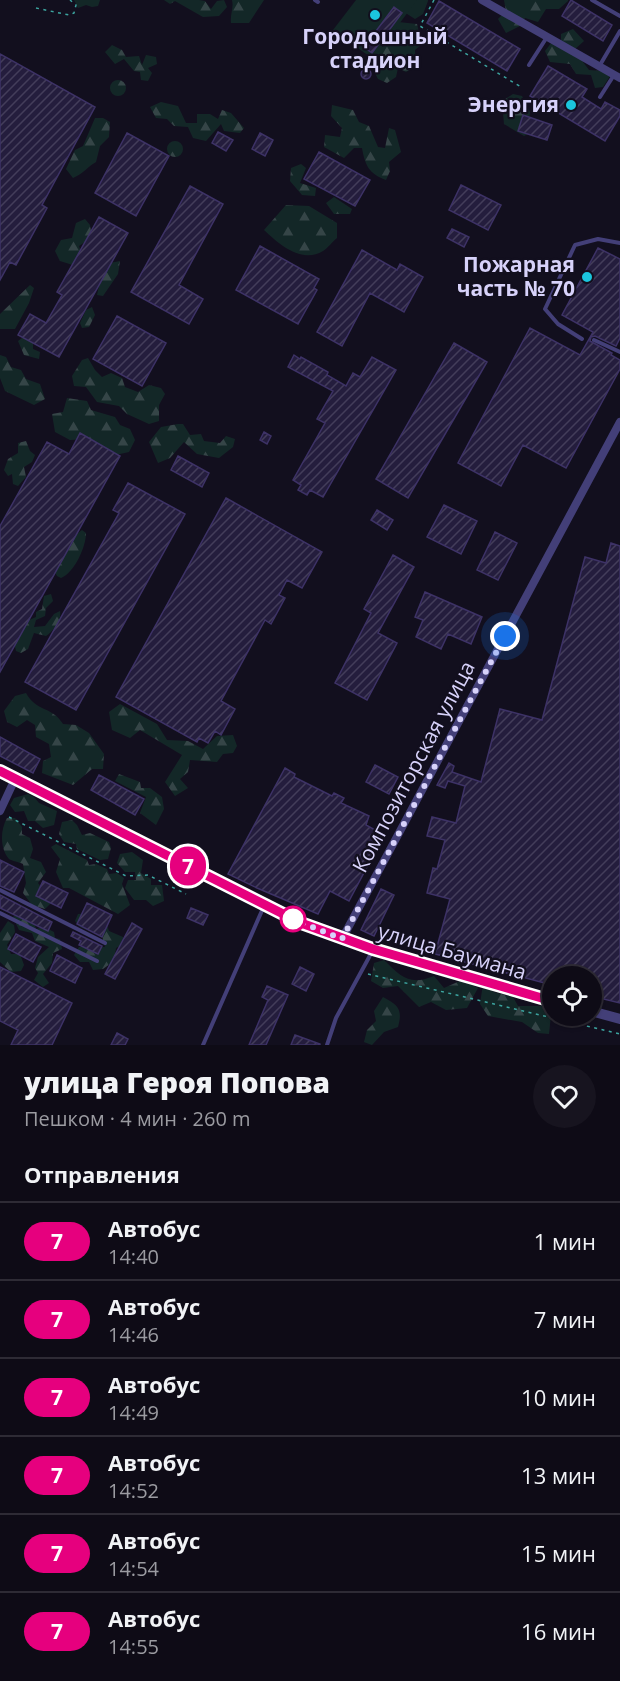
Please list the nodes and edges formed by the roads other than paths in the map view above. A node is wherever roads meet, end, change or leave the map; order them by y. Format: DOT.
graph roads {
  1 [pos="482,0"];
  2 [pos="592,0"];
  3 [pos="620,16"];
  4 [pos="620,31"];
  5 [pos="547,36"];
  6 [pos="529,65"];
  7 [pos="600,66"];
  8 [pos="617,76"];
  9 [pos="600,97"];
  10 [pos="620,243"];
  11 [pos="582,339"];
  12 [pos="594,340"];
  13 [pos="620,352"];
  14 [pos="620,422"];
  15 [pos="0,771"];
  16 [pos="15,779"];
  17 [pos="0,812"];
  18 [pos="0,890"];
  19 [pos="265,905"];
  20 [pos="0,913"];
  21 [pos="342,939"];
  22 [pos="105,943"];
  23 [pos="373,949"];
  24 [pos="98,961"];
  25 [pos="542,998"];
  26 [pos="602,1014"];
  27 [pos="620,1019"];
  28 [pos="203,1045"];
  29 [pos="327,1045"];
  1 -- 5 [label="street"];
  2 -- 3 [label="lane"];
  4 -- 7 [label="lane"];
  5 -- 6 [label="lane"];
  5 -- 7 [label="street"];
  7 -- 8 [label="street"];
  8 -- 9 [label="lane"];
  10 -- 11 [label="lane"];
  12 -- 13 [label="lane"];
  14 -- 21 [label="street, Композиторская улица"];
  15 -- 16 [label="street, улица Баумана"];
  16 -- 17 [label="street"];
  16 -- 19 [label="street, улица Баумана"];
  18 -- 22 [label="lane"];
  19 -- 21 [label="street, улица Баумана"];
  19 -- 28 [label="lane"];
  20 -- 24 [label="lane"];
  21 -- 23 [label="street, улица Баумана"];
  23 -- 25 [label="street, улица Баумана"];
  23 -- 29 [label="lane"];
  26 -- 27 [label="street"];
}
